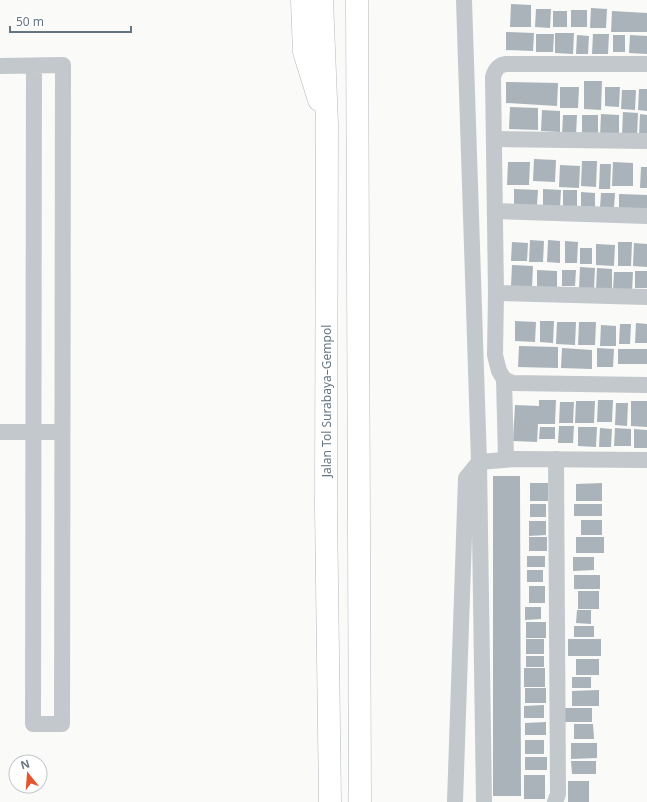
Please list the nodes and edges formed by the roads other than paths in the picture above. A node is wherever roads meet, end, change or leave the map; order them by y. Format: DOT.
graph roads {
  1 [pos="302,0"];
  2 [pos="322,0"];
  3 [pos="357,0"];
  4 [pos="464,0"];
  5 [pos="647,64"];
  6 [pos="0,66"];
  7 [pos="34,66"];
  8 [pos="327,124"];
  9 [pos="494,140"];
  10 [pos="647,141"];
  11 [pos="495,211"];
  12 [pos="647,216"];
  13 [pos="496,293"];
  14 [pos="647,297"];
  15 [pos="504,379"];
  16 [pos="647,385"];
  17 [pos="0,432"];
  18 [pos="34,432"];
  19 [pos="62,432"];
  20 [pos="556,458"];
  21 [pos="506,459"];
  22 [pos="647,460"];
  23 [pos="479,462"];
  24 [pos="330,802"];
  25 [pos="360,802"];
  26 [pos="455,802"];
  27 [pos="484,802"];
  28 [pos="555,802"];
  1 -- 8 [label="highway"];
  2 -- 8 [label="highway, Jalan Tol Surabaya–Gempol"];
  3 -- 25 [label="highway"];
  4 -- 23 [label="street"];
  5 -- 9 [label="street"];
  6 -- 7 [label="street"];
  7 -- 18 [label="street"];
  7 -- 19 [label="street"];
  8 -- 24 [label="highway, Jalan Tol Surabaya–Gempol"];
  9 -- 10 [label="street"];
  9 -- 11 [label="street"];
  11 -- 12 [label="street"];
  11 -- 13 [label="street"];
  13 -- 14 [label="street"];
  13 -- 15 [label="street"];
  15 -- 16 [label="street"];
  15 -- 21 [label="street"];
  17 -- 18 [label="street"];
  18 -- 19 [label="street"];
  18 -- 19 [label="street"];
  20 -- 21 [label="street"];
  20 -- 22 [label="street"];
  20 -- 28 [label="street"];
  21 -- 23 [label="street"];
  23 -- 26 [label="street"];
  23 -- 27 [label="street"];
}
